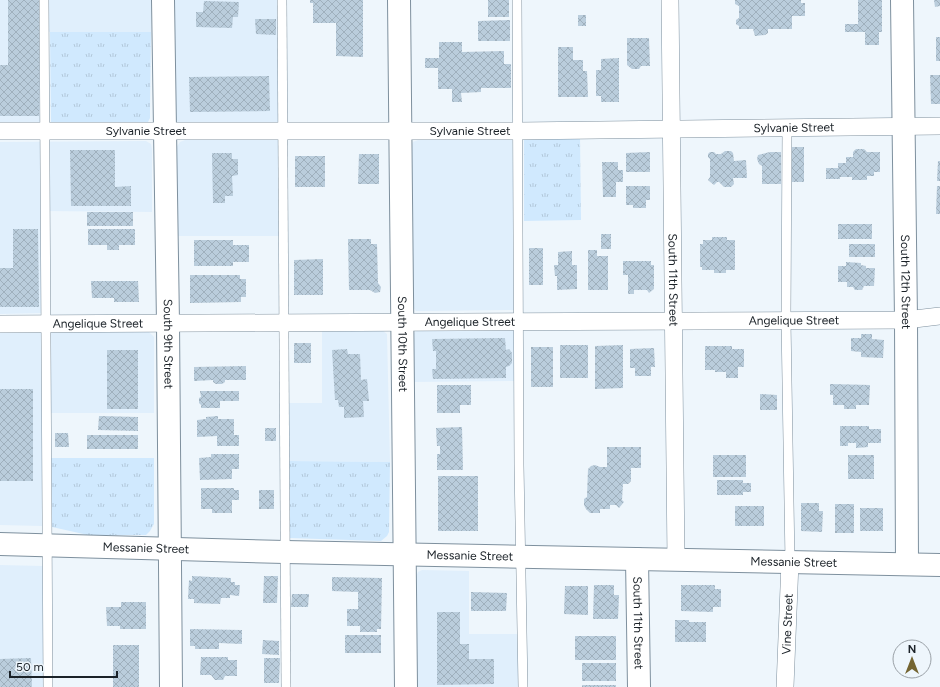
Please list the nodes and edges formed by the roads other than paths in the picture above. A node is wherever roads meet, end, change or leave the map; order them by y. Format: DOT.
graph roads {
  1 [pos="44,0"];
  2 [pos="163,0"];
  3 [pos="282,0"];
  4 [pos="399,0"];
  5 [pos="517,0"];
  6 [pos="670,0"];
  7 [pos="902,0"];
  8 [pos="904,126"];
  9 [pos="940,126"];
  10 [pos="787,128"];
  11 [pos="670,129"];
  12 [pos="45,131"];
  13 [pos="165,131"];
  14 [pos="284,131"];
  15 [pos="400,131"];
  16 [pos="518,131"];
  17 [pos="0,132"];
  18 [pos="940,316"];
  19 [pos="906,320"];
  20 [pos="673,321"];
  21 [pos="786,321"];
  22 [pos="284,322"];
  23 [pos="402,322"];
  24 [pos="519,322"];
  25 [pos="168,323"];
  26 [pos="0,324"];
  27 [pos="46,324"];
  28 [pos="0,544"];
  29 [pos="47,546"];
  30 [pos="170,549"];
  31 [pos="285,552"];
  32 [pos="405,554"];
  33 [pos="521,556"];
  34 [pos="637,559"];
  35 [pos="676,560"];
  36 [pos="790,562"];
  37 [pos="907,564"];
  38 [pos="940,565"];
  39 [pos="48,687"];
  40 [pos="171,687"];
  41 [pos="286,687"];
  42 [pos="406,687"];
  43 [pos="522,687"];
  44 [pos="639,687"];
  45 [pos="785,687"];
  1 -- 12 [label="lane"];
  2 -- 13 [label="main road, South 9th Street"];
  3 -- 14 [label="lane"];
  4 -- 15 [label="main road, South 10th Street"];
  5 -- 16 [label="lane"];
  6 -- 11 [label="street, South 11th Street"];
  7 -- 8 [label="main road, South 12th Street"];
  8 -- 9 [label="street, Sylvanie Street"];
  8 -- 10 [label="street, Sylvanie Street"];
  8 -- 19 [label="main road, South 12th Street"];
  10 -- 11 [label="street, Sylvanie Street"];
  10 -- 21 [label="lane"];
  11 -- 16 [label="street, Sylvanie Street"];
  11 -- 20 [label="street, South 11th Street"];
  12 -- 13 [label="street, Sylvanie Street"];
  12 -- 17 [label="street, Sylvanie Street"];
  12 -- 27 [label="lane"];
  13 -- 14 [label="street, Sylvanie Street"];
  13 -- 25 [label="main road, South 9th Street"];
  14 -- 15 [label="street, Sylvanie Street"];
  14 -- 22 [label="lane"];
  15 -- 16 [label="street, Sylvanie Street"];
  15 -- 23 [label="main road, South 10th Street"];
  16 -- 24 [label="lane"];
  18 -- 19 [label="street, Angelique Street"];
  19 -- 21 [label="street, Angelique Street"];
  19 -- 37 [label="main road, South 12th Street"];
  20 -- 21 [label="street, Angelique Street"];
  20 -- 24 [label="street, Angelique Street"];
  20 -- 35 [label="street, South 11th Street"];
  21 -- 36 [label="lane"];
  22 -- 23 [label="street, Angelique Street"];
  22 -- 25 [label="street, Angelique Street"];
  22 -- 31 [label="lane"];
  23 -- 24 [label="street, Angelique Street"];
  23 -- 32 [label="main road, South 10th Street"];
  24 -- 33 [label="lane"];
  25 -- 27 [label="street, Angelique Street"];
  25 -- 30 [label="main road, South 9th Street"];
  26 -- 27 [label="street, Angelique Street"];
  27 -- 29 [label="lane"];
  28 -- 29 [label="main road, Messanie Street"];
  29 -- 30 [label="main road, Messanie Street"];
  29 -- 39 [label="lane"];
  30 -- 31 [label="main road, Messanie Street"];
  30 -- 40 [label="main road, South 9th Street"];
  31 -- 32 [label="main road, Messanie Street"];
  31 -- 41 [label="lane"];
  32 -- 33 [label="main road, Messanie Street"];
  32 -- 42 [label="main road, South 10th Street"];
  33 -- 34 [label="main road, Messanie Street"];
  33 -- 43 [label="lane"];
  34 -- 35 [label="main road, Messanie Street"];
  34 -- 44 [label="main road, South 11th Street"];
  35 -- 36 [label="main road, Messanie Street"];
  36 -- 37 [label="main road, Messanie Street"];
  36 -- 45 [label="street, Vine Street"];
  37 -- 38 [label="main road, Messanie Street"];
}
